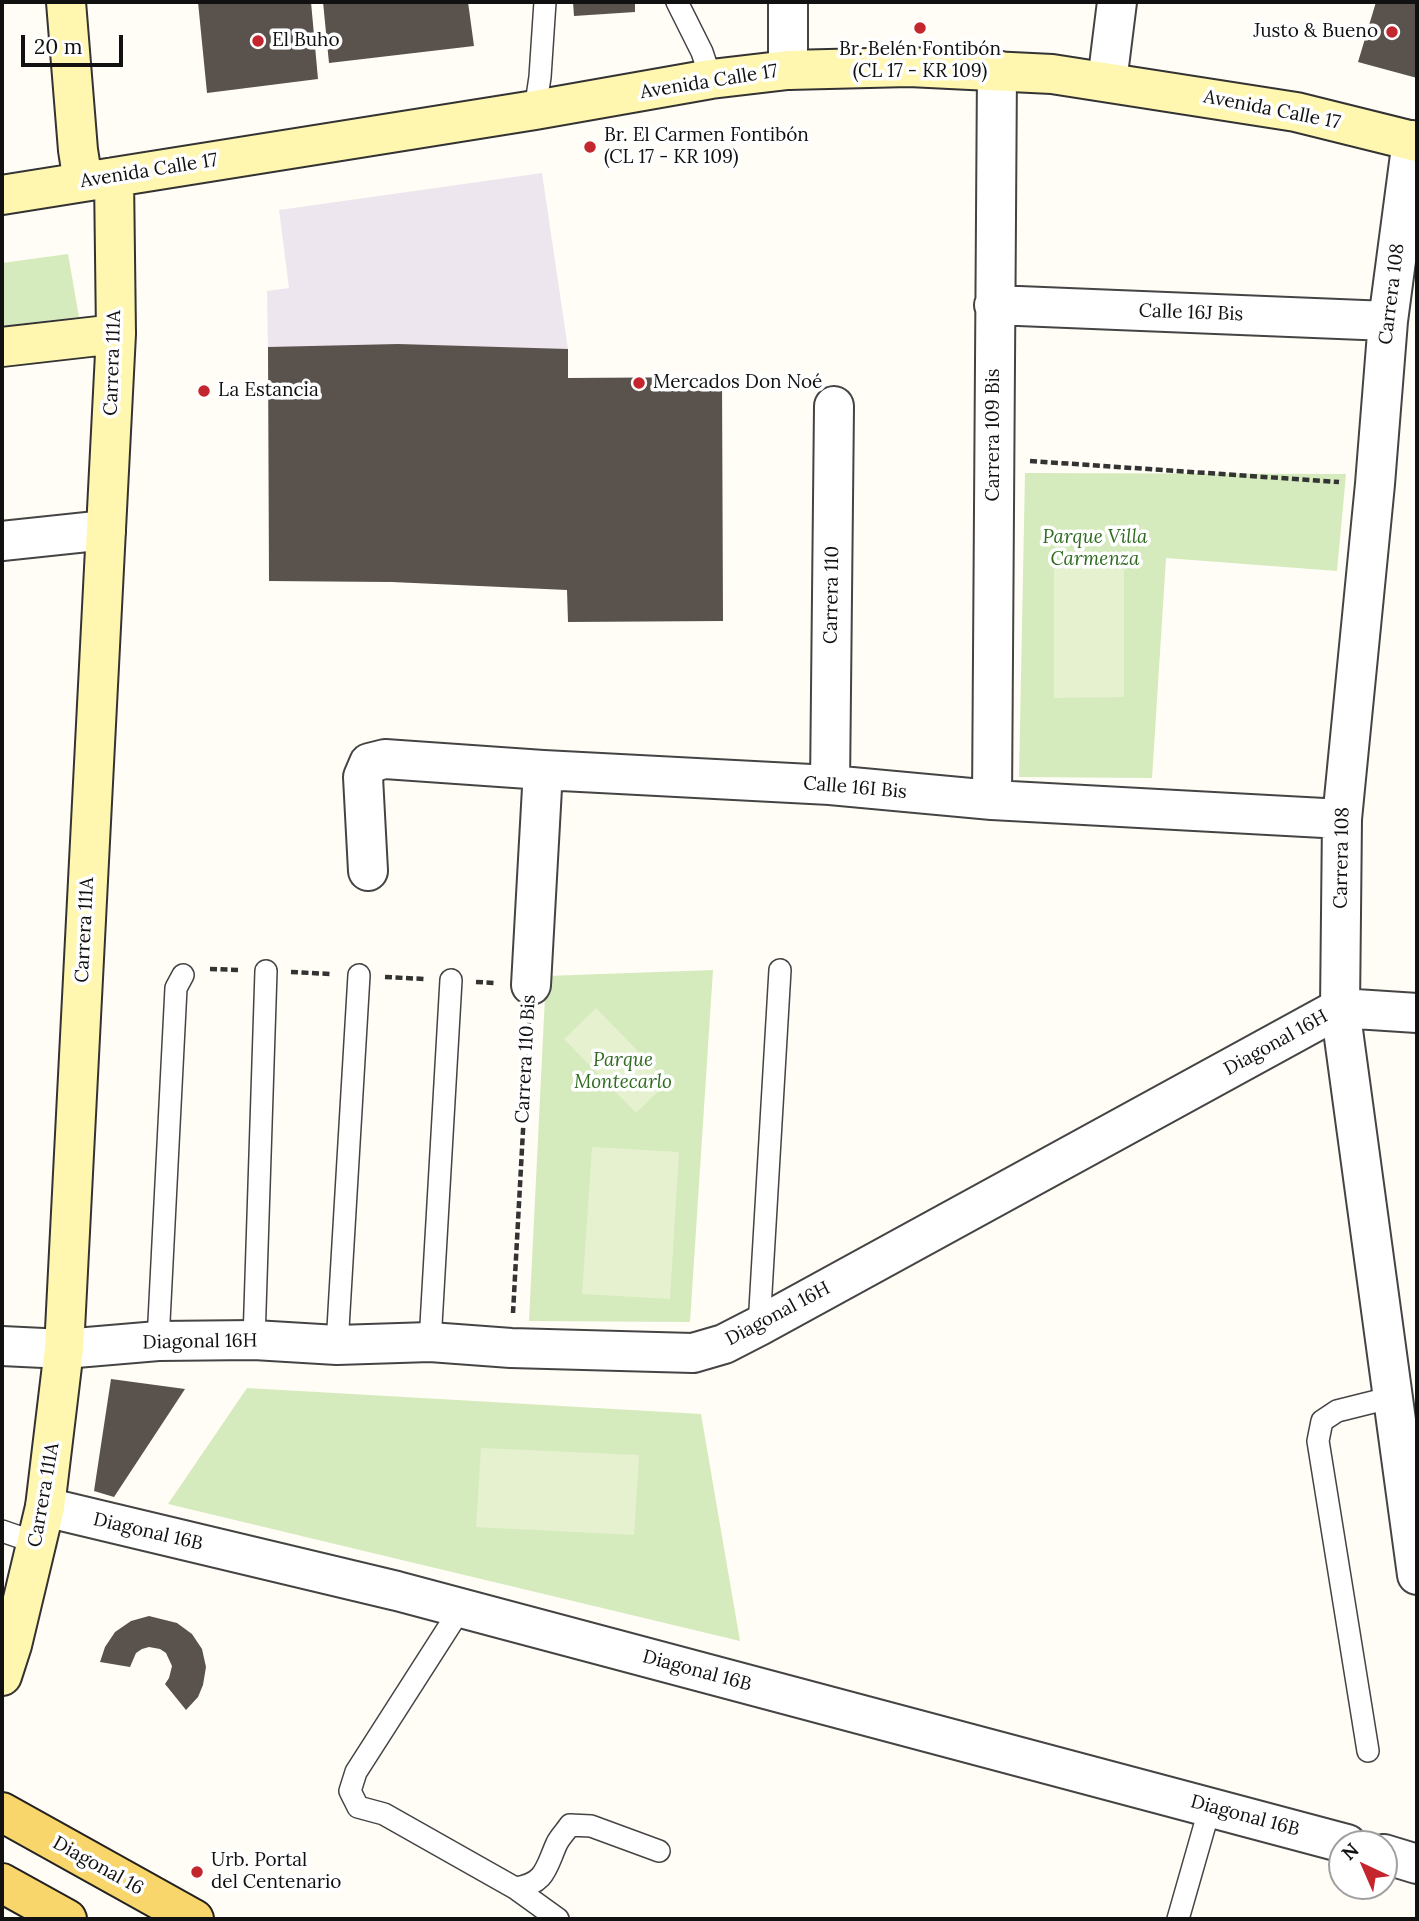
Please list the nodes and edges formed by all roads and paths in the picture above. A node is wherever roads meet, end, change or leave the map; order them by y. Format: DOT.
graph roads {
  1 [pos="66,2"];
  2 [pos="545,2"];
  3 [pos="677,2"];
  4 [pos="788,2"];
  5 [pos="1117,2"];
  6 [pos="997,69"];
  7 [pos="788,70"];
  8 [pos="711,79"];
  9 [pos="1107,82"];
  10 [pos="535,110"];
  11 [pos="1415,141"];
  12 [pos="99,179"];
  13 [pos="2,195"];
  14 [pos="994,305"];
  15 [pos="1388,321"];
  16 [pos="116,334"];
  17 [pos="2,347"];
  18 [pos="834,405"];
  19 [pos="993,459"];
  20 [pos="1375,484"];
  21 [pos="106,530"];
  22 [pos="2,541"];
  23 [pos="543,770"];
  24 [pos="830,785"];
  25 [pos="992,800"];
  26 [pos="1342,819"];
  27 [pos="368,871"];
  28 [pos="780,970"];
  29 [pos="266,971"];
  30 [pos="183,975"];
  31 [pos="359,975"];
  32 [pos="451,980"];
  33 [pos="531,985"];
  34 [pos="1340,1008"];
  35 [pos="1417,1013"];
  36 [pos="759,1326"];
  37 [pos="254,1340"];
  38 [pos="158,1341"];
  39 [pos="430,1342"];
  40 [pos="337,1345"];
  41 [pos="2,1346"];
  42 [pos="511,1348"];
  43 [pos="64,1349"];
  44 [pos="1393,1397"];
  45 [pos="28,1527"];
  46 [pos="1417,1575"];
  47 [pos="461,1608"];
  48 [pos="2,1676"];
  49 [pos="1368,1751"];
  50 [pos="1210,1807"];
  51 [pos="2,1812"];
  52 [pos="1328,1839"];
  53 [pos="659,1851"];
  54 [pos="1398,1858"];
  55 [pos="1417,1864"];
  56 [pos="2,1883"];
  57 [pos="515,1888"];
  58 [pos="67,1919"];
  59 [pos="194,1919"];
  60 [pos="558,1919"];
  61 [pos="1178,1919"];
  1 -- 12 [label="street, Carrera 111A"];
  2 -- 10 [label="lane"];
  3 -- 8 [label="lane"];
  4 -- 7 [label="street"];
  5 -- 9 [label="street"];
  6 -- 7 [label="street, Avenida Calle 17"];
  6 -- 9 [label="street, Avenida Calle 17"];
  6 -- 14 [label="street, Carrera 109 Bis"];
  7 -- 8 [label="street, Avenida Calle 17"];
  8 -- 10 [label="street, Avenida Calle 17"];
  9 -- 11 [label="street, Avenida Calle 17"];
  10 -- 12 [label="street, Avenida Calle 17"];
  11 -- 15 [label="street, Carrera 108"];
  12 -- 13 [label="street, Avenida Calle 17"];
  12 -- 16 [label="street, Carrera 111A"];
  14 -- 15 [label="street, Calle 16J Bis"];
  14 -- 19 [label="street, Carrera 109 Bis"];
  15 -- 20 [label="street, Carrera 108"];
  16 -- 17 [label="street"];
  16 -- 21 [label="street, Carrera 111A"];
  18 -- 24 [label="street, Carrera 110"];
  19 -- 20 [label="path"];
  19 -- 25 [label="street, Carrera 109 Bis"];
  20 -- 26 [label="street, Carrera 108"];
  21 -- 22 [label="street"];
  21 -- 43 [label="street, Carrera 111A"];
  23 -- 24 [label="street, Calle 16I Bis"];
  23 -- 27 [label="street, Calle 16I Bis"];
  23 -- 33 [label="street, Carrera 110 Bis"];
  24 -- 25 [label="street, Calle 16I Bis"];
  25 -- 26 [label="street, Calle 16I Bis"];
  26 -- 34 [label="street, Carrera 108"];
  28 -- 36 [label="lane"];
  29 -- 37 [label="lane"];
  30 -- 38 [label="lane"];
  31 -- 40 [label="lane"];
  32 -- 39 [label="lane"];
  33 -- 42 [label="path, Carrera 110 Bis"];
  34 -- 35 [label="street"];
  34 -- 36 [label="street, Diagonal 16H"];
  34 -- 44 [label="street, Carrera 108"];
  36 -- 42 [label="street, Diagonal 16H"];
  37 -- 38 [label="street, Diagonal 16H"];
  37 -- 40 [label="street, Diagonal 16H"];
  38 -- 43 [label="street, Diagonal 16H"];
  39 -- 40 [label="street, Diagonal 16H"];
  39 -- 42 [label="street, Diagonal 16H"];
  41 -- 43 [label="street, Diagonal 16H"];
  43 -- 45 [label="street, Carrera 111A"];
  44 -- 46 [label="street, Carrera 108"];
  44 -- 49 [label="lane"];
  45 -- 47 [label="street, Diagonal 16B"];
  45 -- 48 [label="street, Carrera 111A"];
  47 -- 50 [label="street, Diagonal 16B"];
  47 -- 57 [label="lane"];
  50 -- 52 [label="street, Diagonal 16B"];
  50 -- 61 [label="lane"];
  51 -- 59 [label="main road, Diagonal 16"];
  53 -- 57 [label="lane"];
  54 -- 55 [label="street"];
  56 -- 58 [label="main road"];
  57 -- 60 [label="lane"];
}
